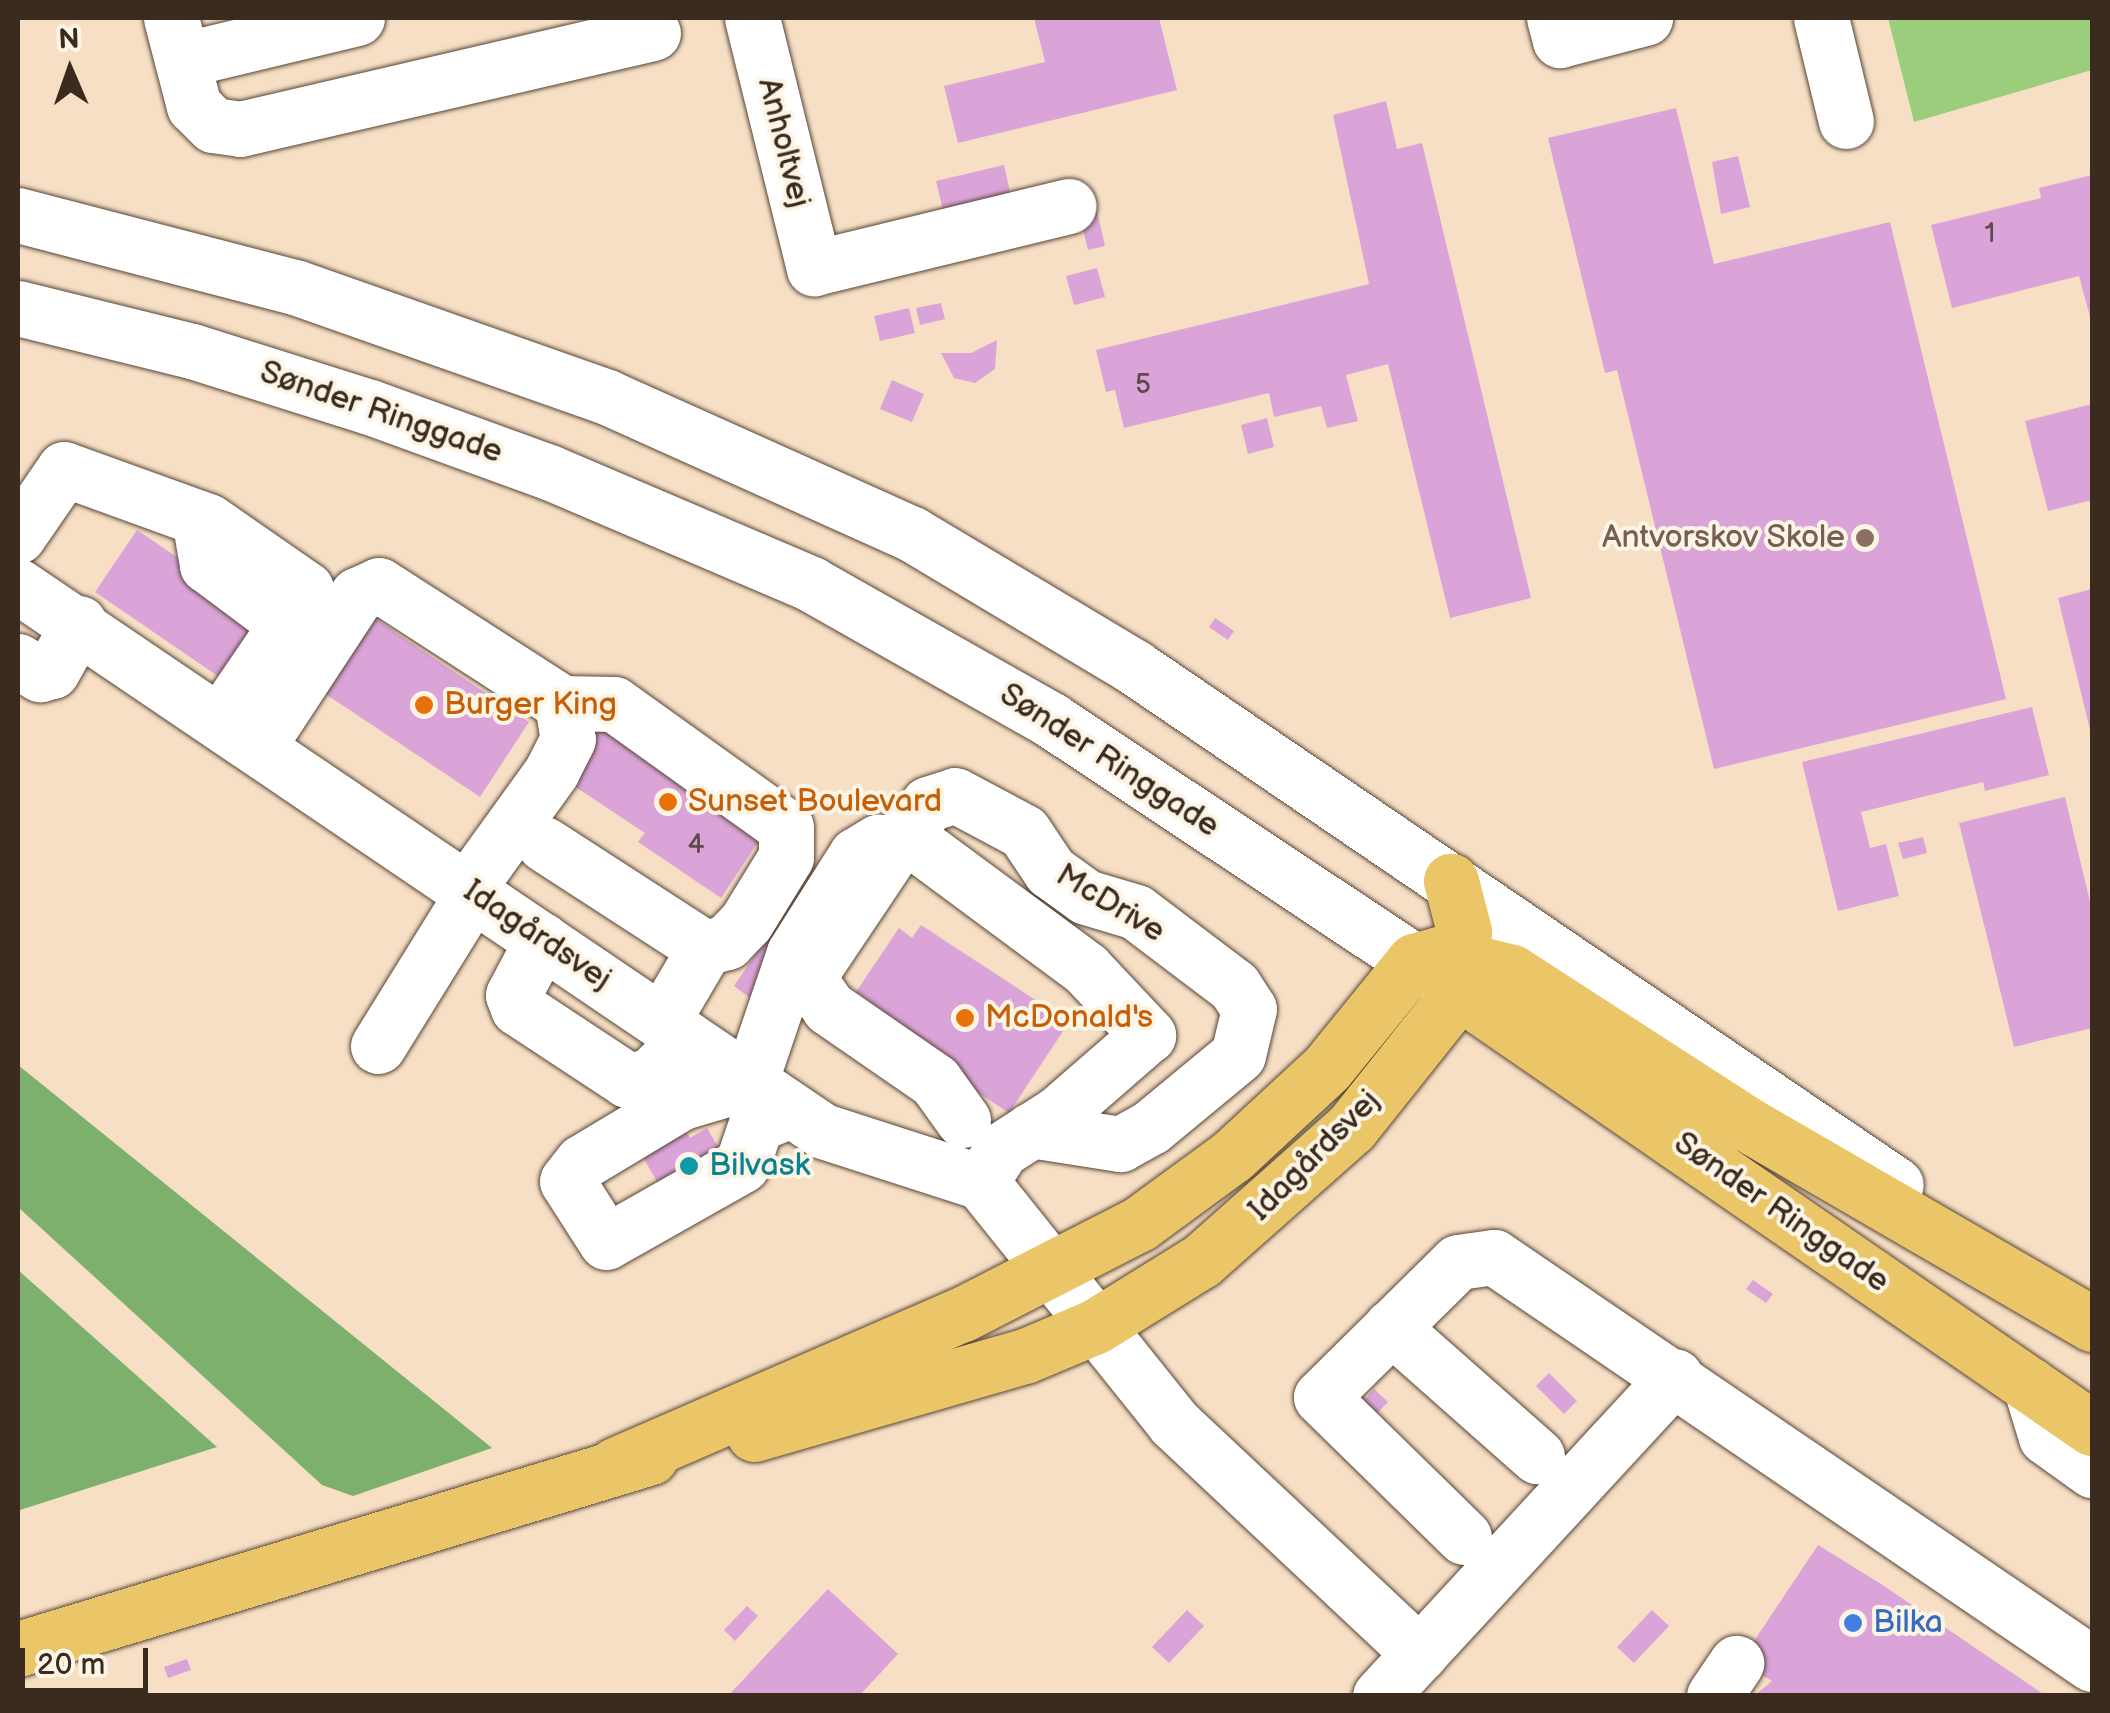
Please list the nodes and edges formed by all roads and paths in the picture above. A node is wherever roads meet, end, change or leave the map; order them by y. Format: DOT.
graph roads {
  1 [pos="357,18"];
  2 [pos="752,18"];
  3 [pos="1554,18"];
  4 [pos="1645,18"];
  5 [pos="1821,18"];
  6 [pos="654,33"];
  7 [pos="177,39"];
  8 [pos="1846,121"];
  9 [pos="1068,206"];
  10 [pos="18,215"];
  11 [pos="18,308"];
  12 [pos="18,536"];
  13 [pos="18,586"];
  14 [pos="416,609"];
  15 [pos="78,623"];
  16 [pos="18,661"];
  17 [pos="562,704"];
  18 [pos="239,732"];
  19 [pos="900,841"];
  20 [pos="544,844"];
  21 [pos="1451,881"];
  22 [pos="475,882"];
  23 [pos="542,940"];
  24 [pos="706,948"];
  25 [pos="1446,970"];
  26 [pos="778,1000"];
  27 [pos="675,1030"];
  28 [pos="378,1046"];
  29 [pos="766,1105"];
  30 [pos="998,1145"];
  31 [pos="1054,1271"];
  32 [pos="2092,1322"];
  33 [pos="1096,1326"];
  34 [pos="1391,1327"];
  35 [pos="1675,1376"];
  36 [pos="2030,1385"];
  37 [pos="2092,1428"];
  38 [pos="1537,1456"];
  39 [pos="616,1466"];
  40 [pos="2092,1470"];
  41 [pos="1464,1537"];
  42 [pos="18,1648"];
  43 [pos="1420,1654"];
  44 [pos="2092,1664"];
  45 [pos="1380,1696"];
  1 -- 7 [label="street"];
  2 -- 9 [label="street, Anholtvej"];
  3 -- 4 [label="street"];
  5 -- 8 [label="street"];
  6 -- 7 [label="street"];
  10 -- 21 [label="street"];
  11 -- 25 [label="street, Sønder Ringgade"];
  12 -- 18 [label="street"];
  13 -- 15 [label="street, Idagårdsvej"];
  14 -- 17 [label="street"];
  14 -- 18 [label="street"];
  14 -- 22 [label="street"];
  15 -- 16 [label="street"];
  15 -- 18 [label="street, Idagårdsvej"];
  17 -- 22 [label="street"];
  17 -- 24 [label="street"];
  18 -- 22 [label="street, Idagårdsvej"];
  19 -- 26 [label="street"];
  19 -- 30 [label="street, McDrive"];
  19 -- 30 [label="street"];
  19 -- 30 [label="street, McDrive"];
  20 -- 24 [label="street"];
  21 -- 25 [label="main road"];
  21 -- 32 [label="street"];
  22 -- 23 [label="street, Idagårdsvej"];
  22 -- 28 [label="street"];
  23 -- 27 [label="street, Idagårdsvej"];
  23 -- 27 [label="street"];
  24 -- 27 [label="street"];
  25 -- 31 [label="main road, Idagårdsvej"];
  25 -- 32 [label="main road"];
  25 -- 33 [label="main road, Idagårdsvej"];
  25 -- 36 [label="main road, Sønder Ringgade"];
  26 -- 29 [label="street"];
  26 -- 30 [label="street"];
  27 -- 29 [label="street, Idagårdsvej"];
  29 -- 29 [label="street"];
  29 -- 30 [label="street, Idagårdsvej"];
  30 -- 31 [label="street"];
  31 -- 33 [label="street"];
  31 -- 39 [label="main road, Idagårdsvej"];
  33 -- 39 [label="main road, Idagårdsvej"];
  33 -- 43 [label="street"];
  34 -- 35 [label="street"];
  34 -- 38 [label="street"];
  34 -- 41 [label="street"];
  35 -- 43 [label="street"];
  35 -- 44 [label="street"];
  36 -- 37 [label="main road, Sønder Ringgade"];
  36 -- 40 [label="street"];
  39 -- 42 [label="main road, Idagårdsvej"];
  43 -- 45 [label="street"];
}
